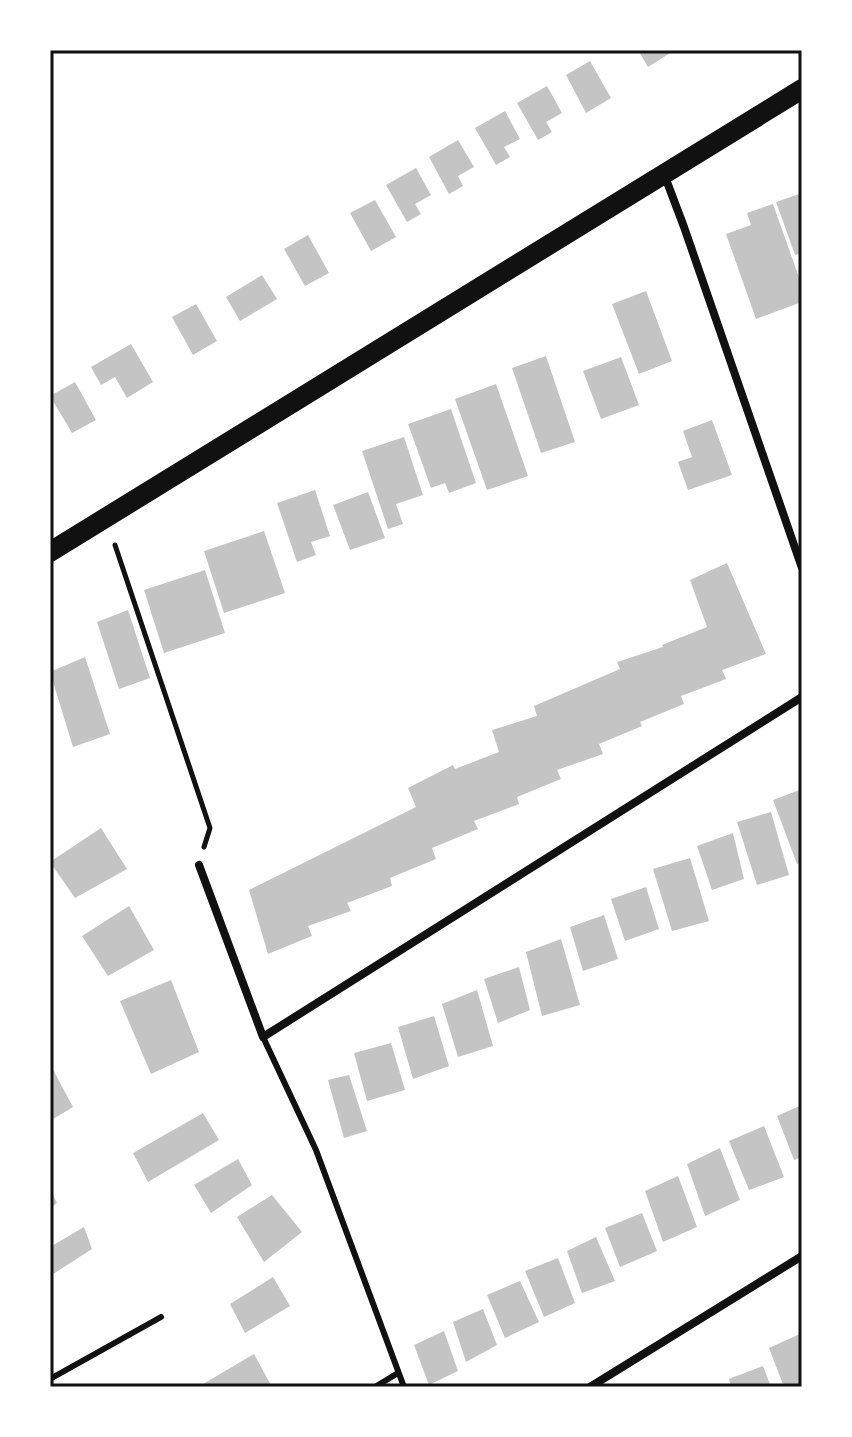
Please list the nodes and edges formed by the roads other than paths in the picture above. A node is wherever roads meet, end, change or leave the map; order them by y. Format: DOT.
graph roads {
  1 [pos="802,89"];
  2 [pos="663,174"];
  3 [pos="50,552"];
  4 [pos="802,568"];
  5 [pos="802,697"];
  6 [pos="199,865"];
  7 [pos="263,1037"];
  8 [pos="802,1256"];
  9 [pos="161,1317"];
  10 [pos="398,1373"];
  11 [pos="50,1379"];
  12 [pos="375,1387"];
  13 [pos="404,1387"];
  14 [pos="590,1387"];
  1 -- 2 [label="main road"];
  2 -- 3 [label="main road"];
  2 -- 4 [label="street"];
  5 -- 7 [label="street"];
  6 -- 7 [label="street"];
  7 -- 10 [label="lane"];
  8 -- 14 [label="street"];
  9 -- 11 [label="lane"];
  10 -- 12 [label="lane"];
  10 -- 13 [label="lane"];
}
